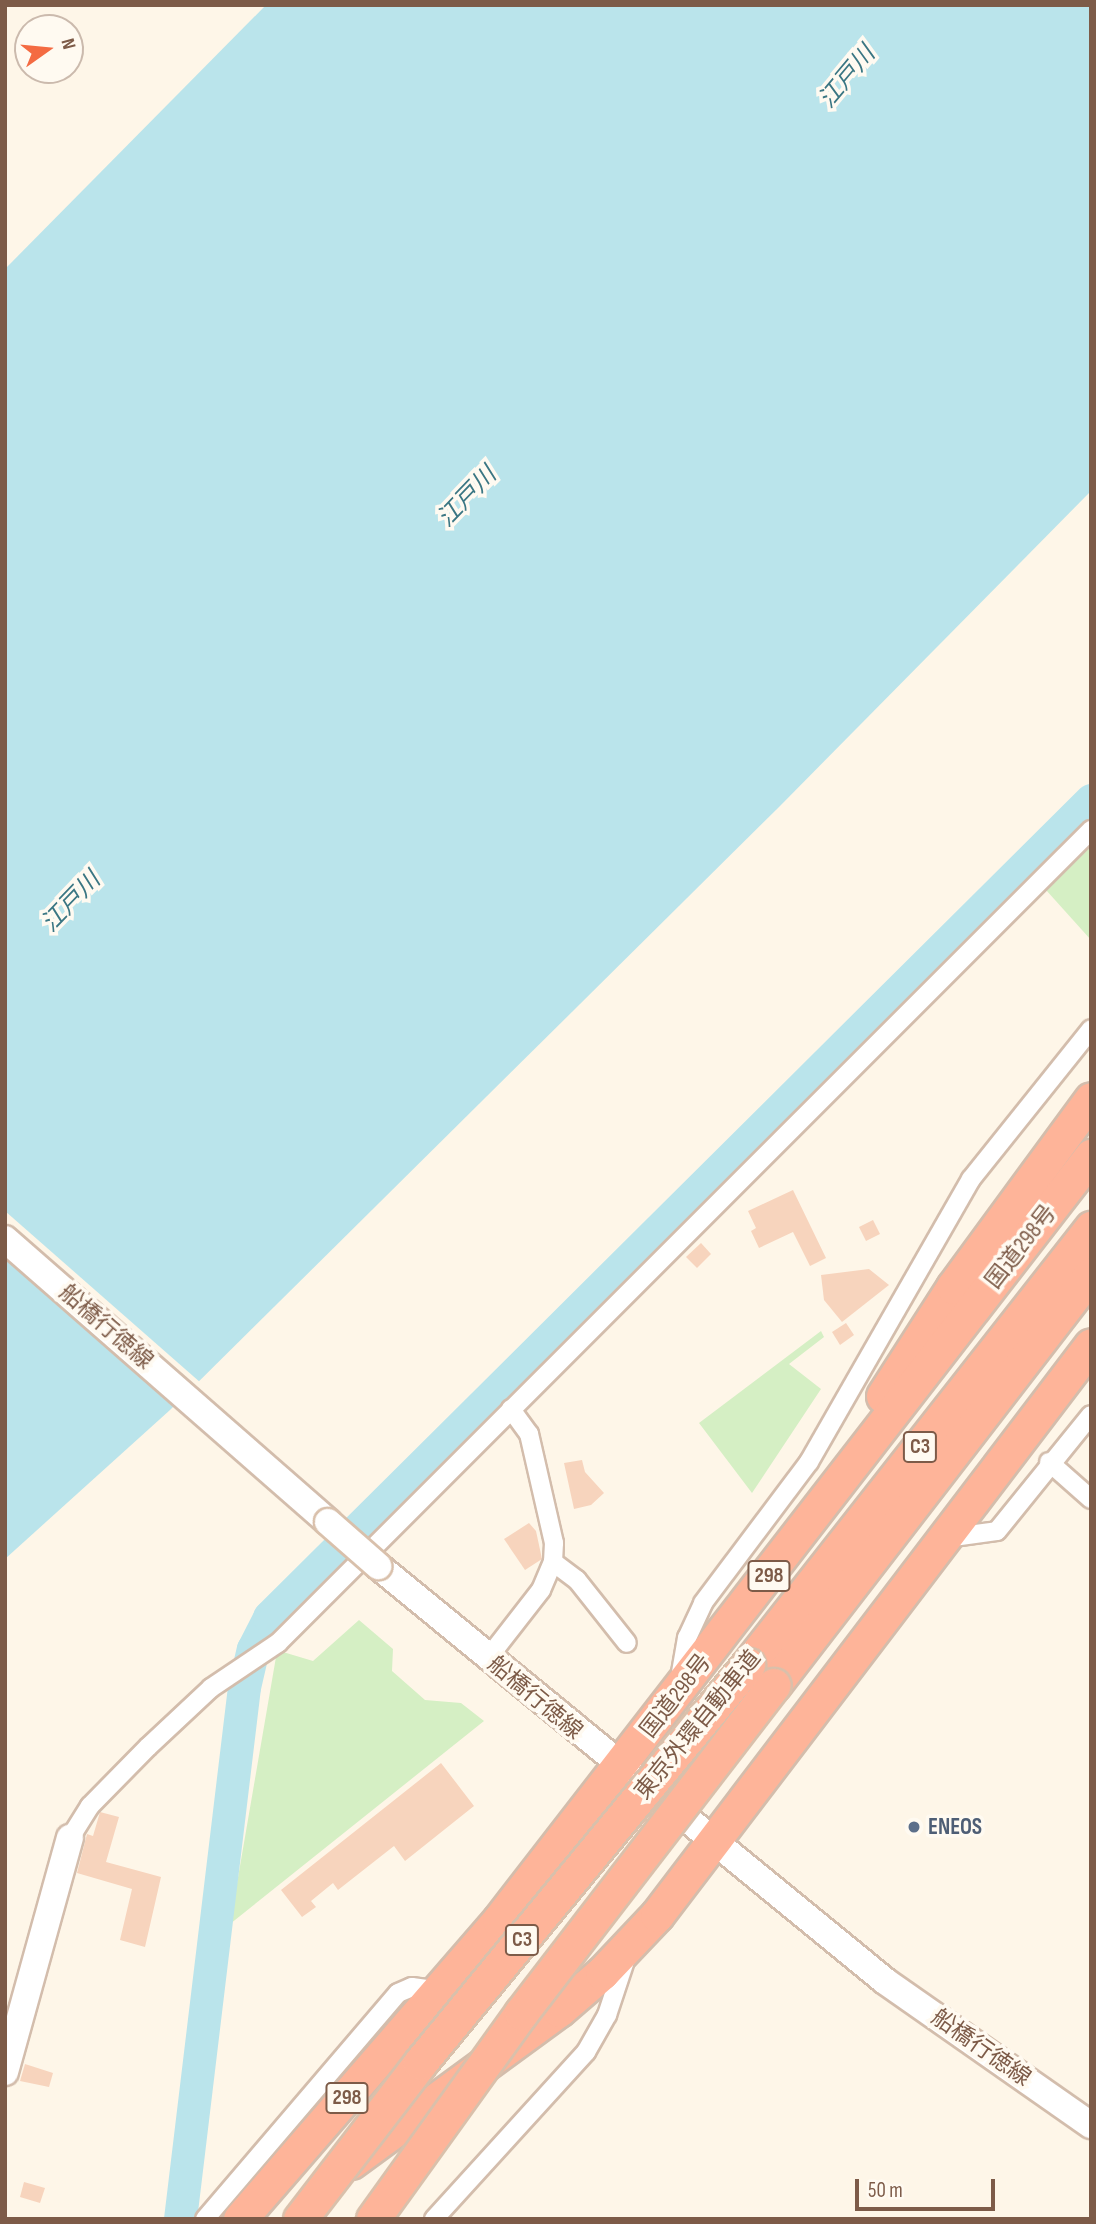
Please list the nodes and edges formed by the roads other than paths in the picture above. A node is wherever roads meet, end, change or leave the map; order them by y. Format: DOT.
graph roads {
  1 [pos="1091,830"];
  2 [pos="1091,1029"];
  3 [pos="1091,1099"];
  4 [pos="1091,1156"];
  5 [pos="1091,1228"];
  6 [pos="5,1239"];
  7 [pos="1091,1274"];
  8 [pos="1091,1345"];
  9 [pos="1091,1367"];
  10 [pos="511,1409"];
  11 [pos="1091,1415"];
  12 [pos="1008,1453"];
  13 [pos="1049,1462"];
  14 [pos="1091,1499"];
  15 [pos="804,1530"];
  16 [pos="946,1538"];
  17 [pos="553,1562"];
  18 [pos="627,1643"];
  19 [pos="488,1658"];
  20 [pos="675,1698"];
  21 [pos="620,1768"];
  22 [pos="70,1838"];
  23 [pos="713,1844"];
  24 [pos="632,1941"];
  25 [pos="441,1991"];
  26 [pos="5,2072"];
  27 [pos="1091,2124"];
  28 [pos="246,2211"];
  29 [pos="205,2219"];
  30 [pos="287,2219"];
  31 [pos="300,2219"];
  32 [pos="373,2219"];
  33 [pos="434,2219"];
  1 -- 10 [label="street"];
  2 -- 20 [label="street"];
  3 -- 15 [label="highway"];
  4 -- 15 [label="highway, 国道298号 / 298"];
  5 -- 31 [label="highway, 東京外環自動車道 / C3, bridge"];
  6 -- 19 [label="main road, 船橋行徳線, bridge"];
  7 -- 32 [label="highway, 東京外環自動車道 / C3, bridge"];
  8 -- 12 [label="highway, 298"];
  9 -- 12 [label="highway"];
  10 -- 17 [label="street"];
  10 -- 22 [label="street"];
  11 -- 13 [label="street"];
  12 -- 16 [label="highway, 298"];
  13 -- 14 [label="street"];
  13 -- 16 [label="street"];
  15 -- 20 [label="highway, 国道298号 / 298"];
  16 -- 23 [label="highway, 298"];
  17 -- 18 [label="street"];
  17 -- 19 [label="street"];
  19 -- 21 [label="main road, 船橋行徳線"];
  20 -- 21 [label="highway, 国道298号 / 298"];
  21 -- 23 [label="main road, 船橋行徳線"];
  21 -- 25 [label="highway, 国道298号 / 298"];
  22 -- 26 [label="main road"];
  23 -- 24 [label="highway, 298"];
  23 -- 27 [label="main road, 船橋行徳線"];
  24 -- 30 [label="highway, 298"];
  24 -- 33 [label="street"];
  25 -- 28 [label="highway, 国道298号 / 298"];
  25 -- 29 [label="street"];
}
